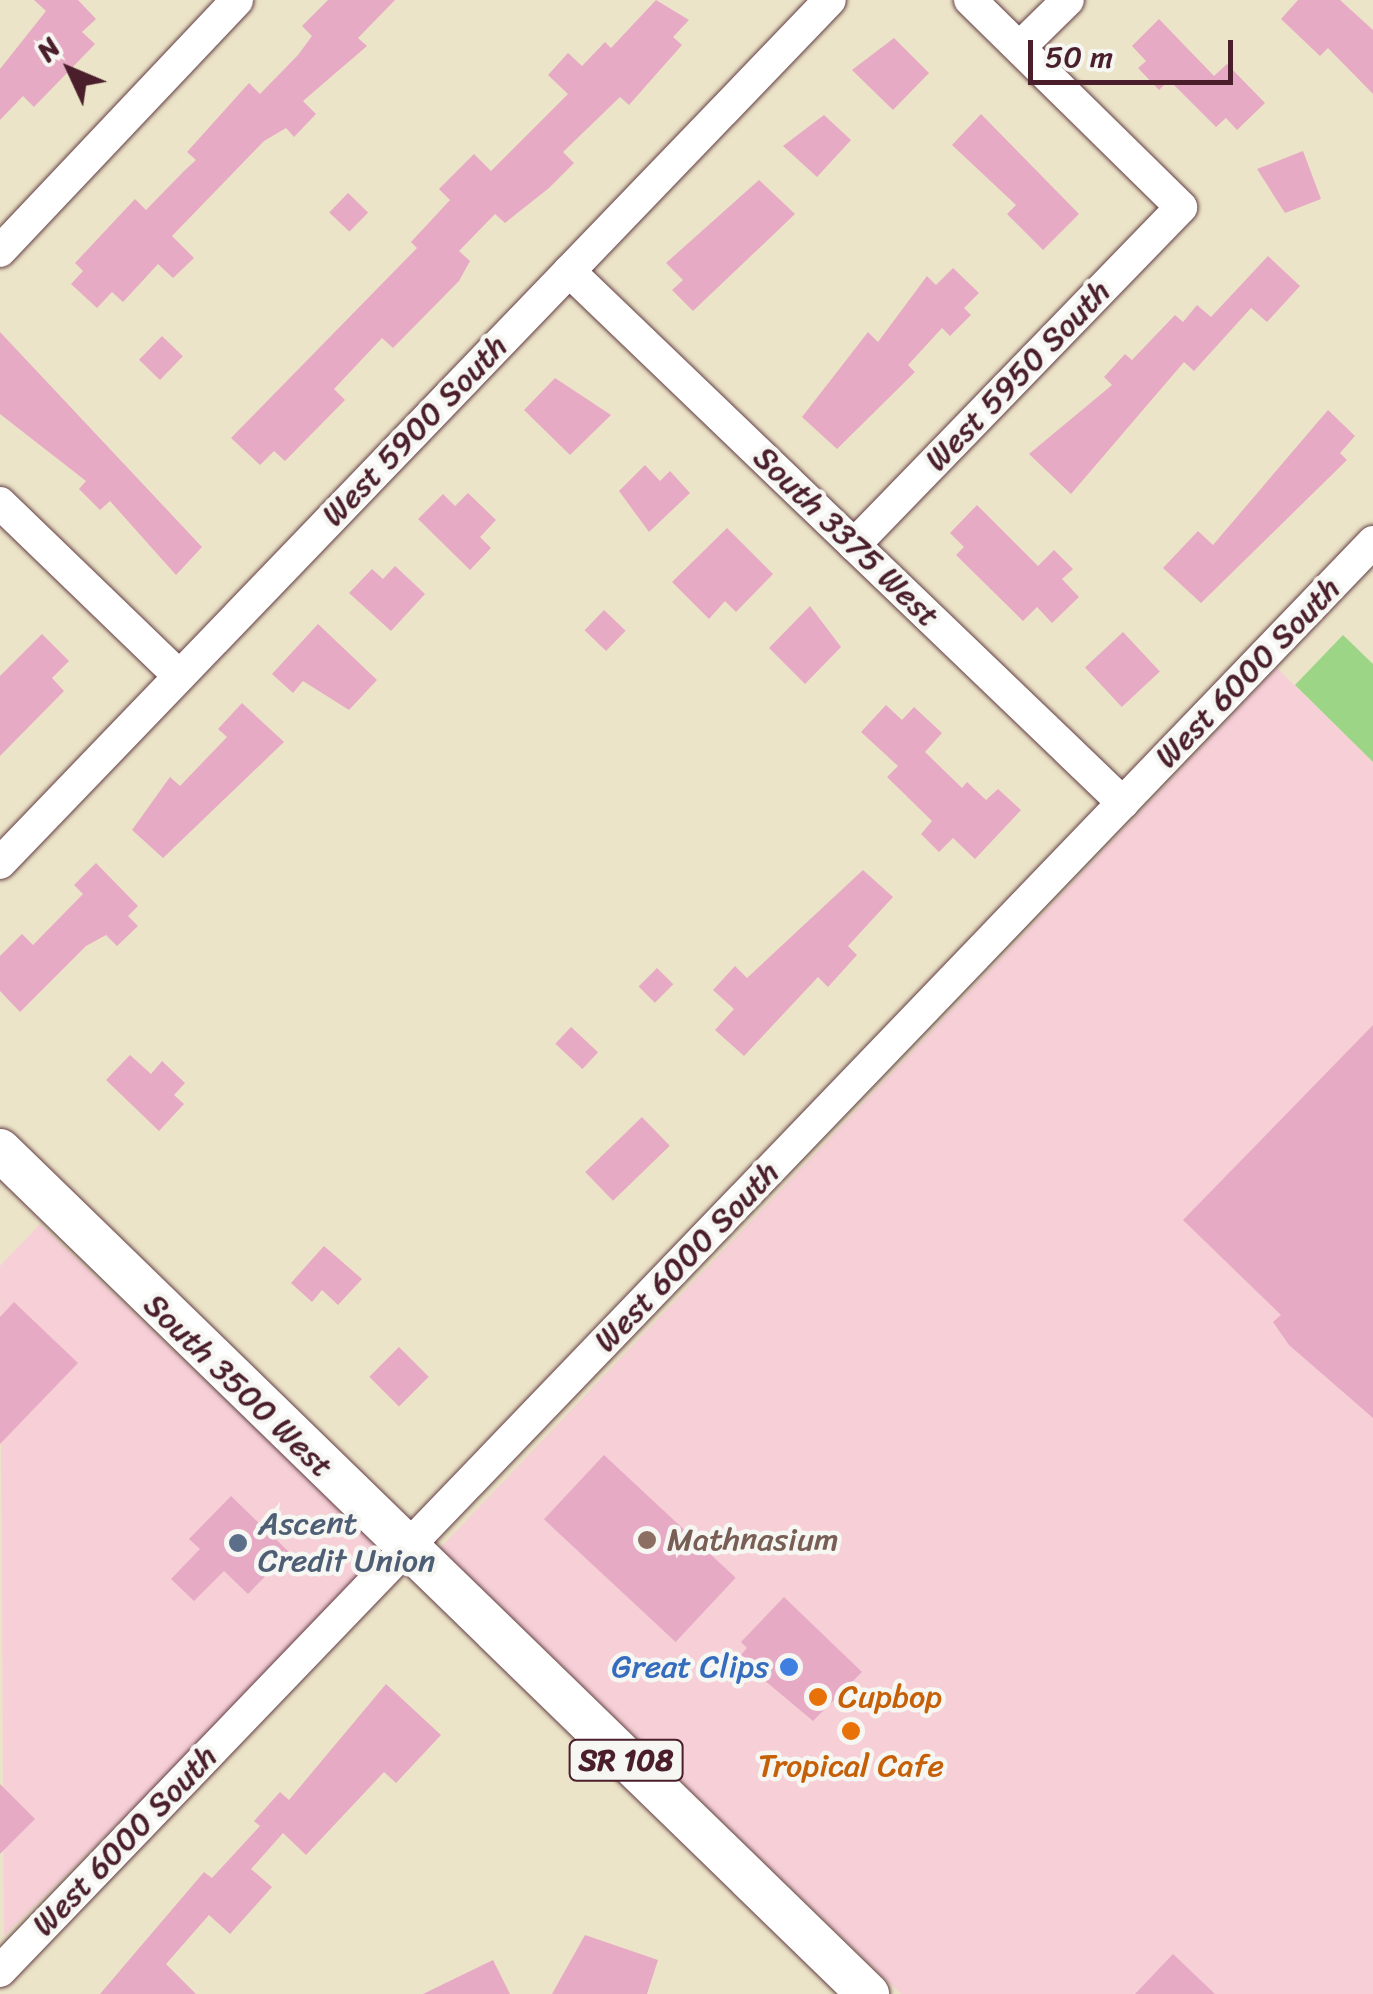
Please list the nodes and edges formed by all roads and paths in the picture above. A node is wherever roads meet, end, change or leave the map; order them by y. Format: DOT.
graph roads {
  1 [pos="237,0"];
  2 [pos="830,0"];
  3 [pos="970,0"];
  4 [pos="1068,0"];
  5 [pos="1020,47"];
  6 [pos="0,251"];
  7 [pos="569,271"];
  8 [pos="0,503"];
  9 [pos="1373,542"];
  10 [pos="854,545"];
  11 [pos="179,676"];
  12 [pos="1123,803"];
  13 [pos="0,862"];
  14 [pos="0,1150"];
  15 [pos="407,1549"];
  16 [pos="0,1971"];
  17 [pos="868,1994"];
  1 -- 6 [label="street"];
  2 -- 7 [label="street, West 5900 South"];
  3 -- 5 [label="street"];
  4 -- 5 [label="street"];
  5 -- 10 [label="street, West 5950 South"];
  7 -- 10 [label="street, South 3375 West"];
  7 -- 11 [label="street, West 5900 South"];
  8 -- 11 [label="street"];
  9 -- 12 [label="street, West 6000 South"];
  10 -- 12 [label="street, South 3375 West"];
  11 -- 13 [label="street, West 5900 South"];
  12 -- 15 [label="street, West 6000 South"];
  14 -- 15 [label="main road, South 3500 West / SR 108"];
  15 -- 16 [label="street, West 6000 South"];
  15 -- 17 [label="main road, South 3500 West / SR 108"];
}
